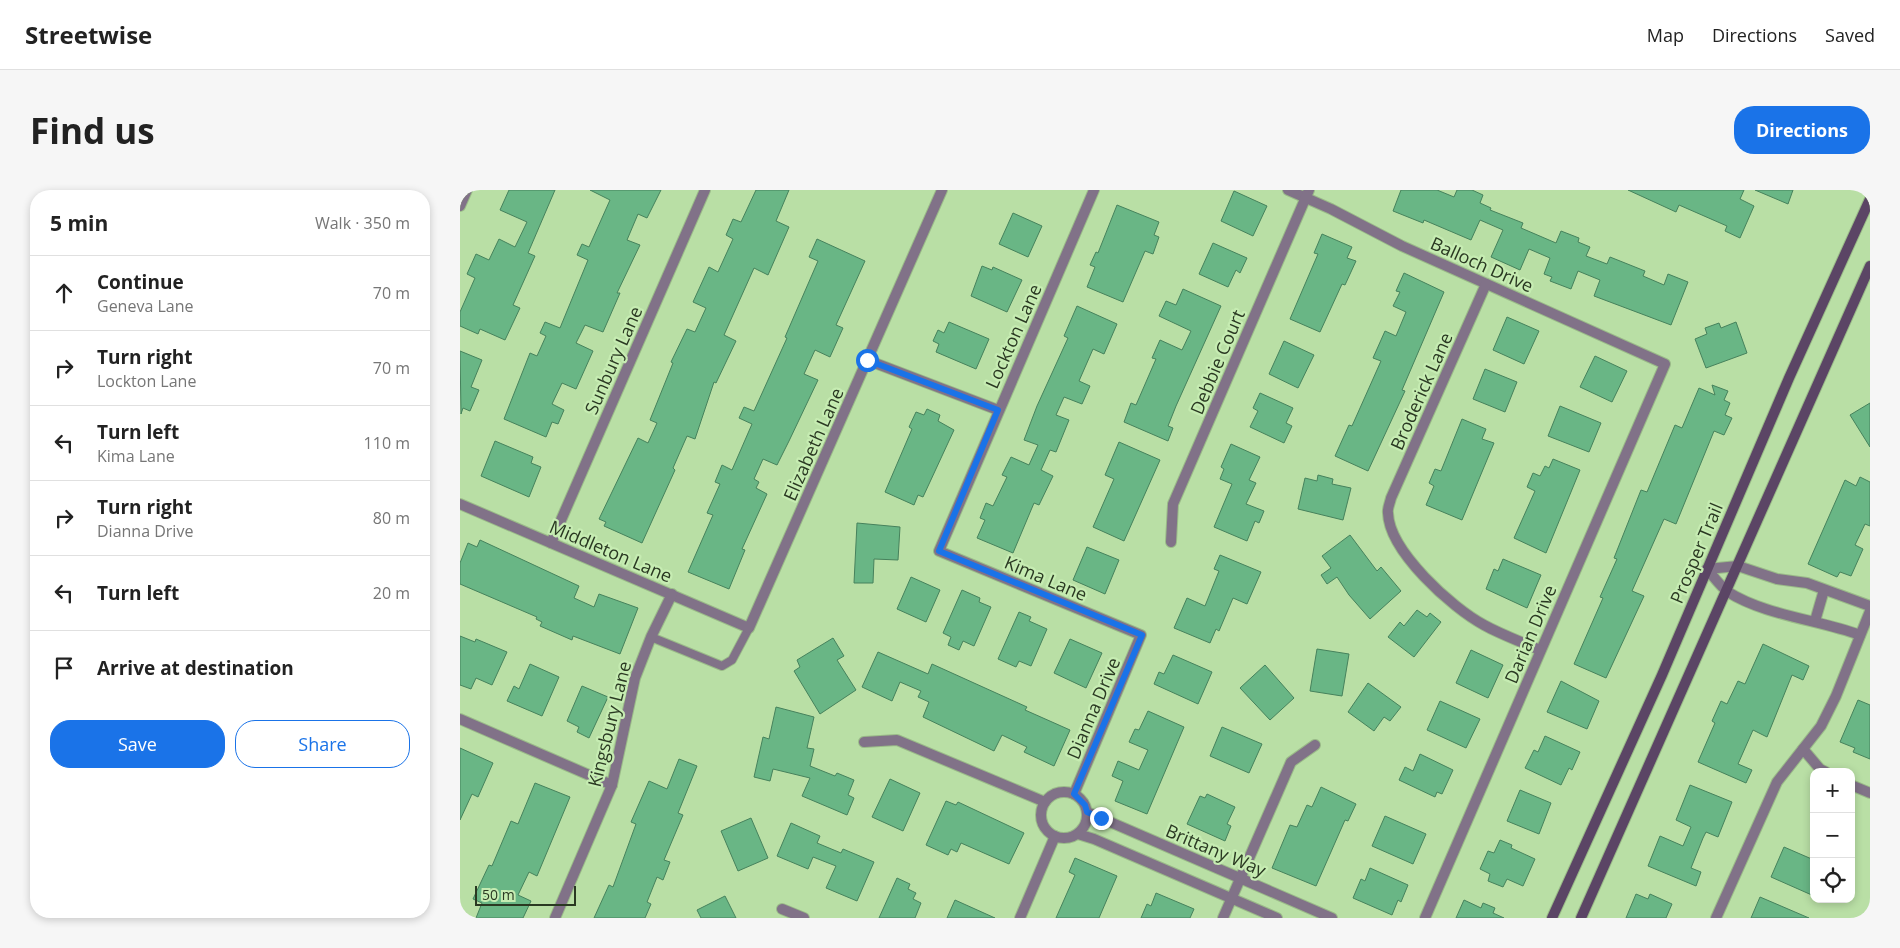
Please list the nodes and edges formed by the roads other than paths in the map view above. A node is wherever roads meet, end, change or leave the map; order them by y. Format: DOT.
graph roads {
  1 [pos="467,190"];
  2 [pos="705,190"];
  3 [pos="942,190"];
  4 [pos="1094,190"];
  5 [pos="1288,190"];
  6 [pos="1308,194"];
  7 [pos="1870,200"];
  8 [pos="460,206"];
  9 [pos="1870,266"];
  10 [pos="1486,284"];
  11 [pos="867,360"];
  12 [pos="1665,364"];
  13 [pos="998,410"];
  14 [pos="460,504"];
  15 [pos="1172,542"];
  16 [pos="551,543"];
  17 [pos="939,551"];
  18 [pos="1738,566"];
  19 [pos="1707,569"];
  20 [pos="1824,590"];
  21 [pos="1727,591"];
  22 [pos="672,594"];
  23 [pos="1870,606"];
  24 [pos="1870,611"];
  25 [pos="1815,621"];
  26 [pos="749,628"];
  27 [pos="1142,635"];
  28 [pos="1860,635"];
  29 [pos="651,637"];
  30 [pos="1540,650"];
  31 [pos="460,719"];
  32 [pos="864,742"];
  33 [pos="1314,745"];
  34 [pos="1803,749"];
  35 [pos="1820,768"];
  36 [pos="612,786"];
  37 [pos="1855,787"];
  38 [pos="1870,793"];
  39 [pos="1074,794"];
  40 [pos="1045,802"];
  41 [pos="1087,812"];
  42 [pos="1078,834"];
  43 [pos="1055,836"];
  44 [pos="1240,878"];
  45 [pos="1232,898"];
  46 [pos="782,909"];
  47 [pos="555,918"];
  48 [pos="804,918"];
  49 [pos="1020,918"];
  50 [pos="1223,918"];
  51 [pos="1277,918"];
  52 [pos="1332,918"];
  53 [pos="1425,918"];
  54 [pos="1552,918"];
  55 [pos="1581,918"];
  56 [pos="1716,918"];
  1 -- 8 [label="street"];
  2 -- 16 [label="street, Sunbury Lane"];
  3 -- 11 [label="street, Elizabeth Lane"];
  4 -- 13 [label="street, Lockton Lane"];
  5 -- 6 [label="street, Balloch Drive"];
  6 -- 10 [label="street, Balloch Drive"];
  6 -- 15 [label="street, Debbie Court"];
  7 -- 19 [label="main road, Prosper Trail"];
  9 -- 18 [label="main road"];
  10 -- 12 [label="street, Balloch Drive"];
  10 -- 30 [label="street, Broderick Lane"];
  11 -- 13 [label="street"];
  11 -- 26 [label="street, Elizabeth Lane"];
  12 -- 30 [label="street, Darian Drive"];
  13 -- 17 [label="street, Lockton Lane"];
  14 -- 16 [label="street, Middleton Lane"];
  16 -- 22 [label="street, Middleton Lane"];
  17 -- 27 [label="street, Kima Lane"];
  18 -- 19 [label="street"];
  18 -- 20 [label="street"];
  18 -- 21 [label="main road"];
  19 -- 21 [label="street"];
  19 -- 54 [label="main road, Prosper Trail"];
  20 -- 23 [label="street"];
  20 -- 25 [label="street"];
  21 -- 25 [label="street"];
  21 -- 55 [label="main road"];
  22 -- 26 [label="street, Middleton Lane"];
  22 -- 29 [label="street, Kingsbury Lane"];
  24 -- 28 [label="street"];
  25 -- 28 [label="street"];
  26 -- 29 [label="lane"];
  27 -- 39 [label="street, Dianna Drive"];
  28 -- 34 [label="street"];
  29 -- 36 [label="street, Kingsbury Lane"];
  30 -- 53 [label="street, Darian Drive"];
  31 -- 36 [label="street"];
  32 -- 40 [label="street"];
  33 -- 44 [label="street"];
  34 -- 35 [label="street"];
  34 -- 56 [label="street"];
  36 -- 47 [label="street, Kingsbury Lane"];
  37 -- 38 [label="street"];
  39 -- 40 [label="street"];
  39 -- 41 [label="street"];
  40 -- 43 [label="street"];
  41 -- 42 [label="street"];
  41 -- 44 [label="street, Brittany Way"];
  42 -- 43 [label="street"];
  42 -- 45 [label="street"];
  43 -- 49 [label="street"];
  44 -- 45 [label="street"];
  44 -- 52 [label="street, Brittany Way"];
  45 -- 50 [label="street"];
  45 -- 51 [label="street"];
  46 -- 48 [label="street"];
}
